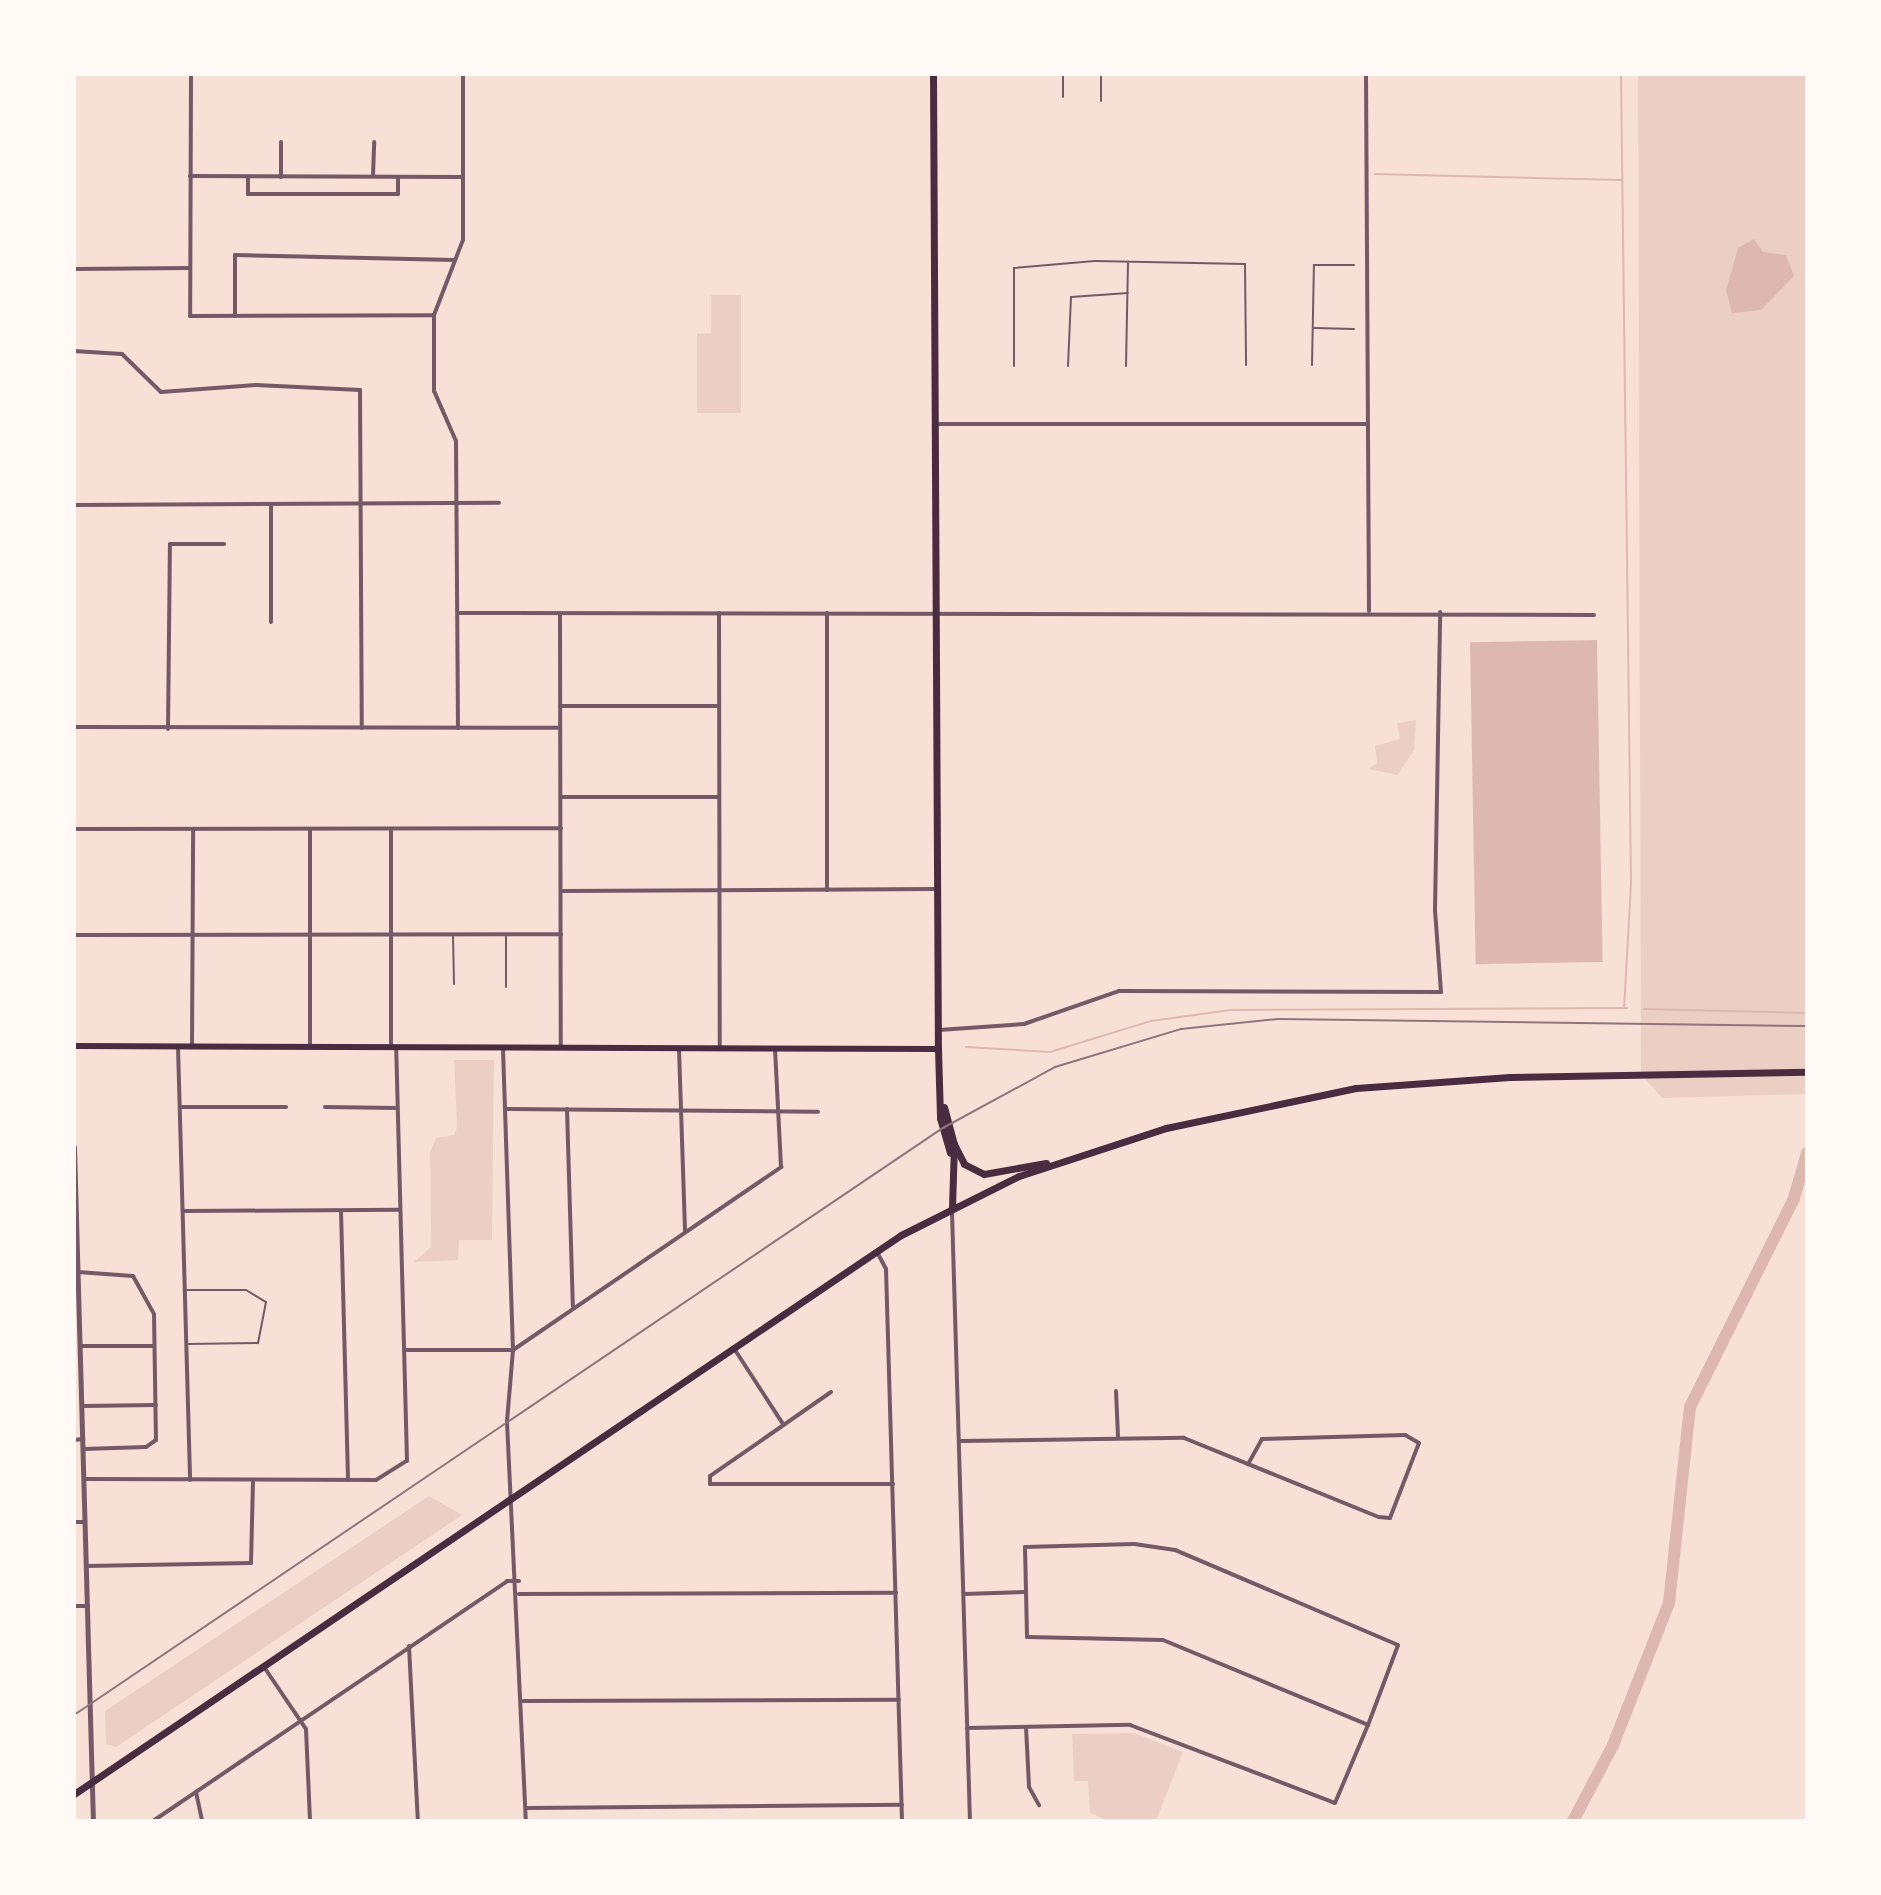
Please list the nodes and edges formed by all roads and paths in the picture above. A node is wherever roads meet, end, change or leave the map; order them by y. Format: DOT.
graph roads {
  1 [pos="191,74"];
  2 [pos="463,74"];
  3 [pos="933,74"];
  4 [pos="1063,74"];
  5 [pos="1101,74"];
  6 [pos="1227,74"];
  7 [pos="1366,74"];
  8 [pos="1152,76"];
  9 [pos="1063,97"];
  10 [pos="1101,101"];
  11 [pos="281,142"];
  12 [pos="374,142"];
  13 [pos="190,176"];
  14 [pos="373,176"];
  15 [pos="248,177"];
  16 [pos="281,177"];
  17 [pos="398,177"];
  18 [pos="463,177"];
  19 [pos="455,260"];
  20 [pos="1128,261"];
  21 [pos="1354,265"];
  22 [pos="190,268"];
  23 [pos="74,269"];
  24 [pos="1128,293"];
  25 [pos="434,315"];
  26 [pos="235,316"];
  27 [pos="1313,328"];
  28 [pos="1354,329"];
  29 [pos="74,351"];
  30 [pos="1246,365"];
  31 [pos="1312,365"];
  32 [pos="1014,366"];
  33 [pos="1068,366"];
  34 [pos="1126,366"];
  35 [pos="935,424"];
  36 [pos="1368,424"];
  37 [pos="364,503"];
  38 [pos="458,503"];
  39 [pos="499,503"];
  40 [pos="271,504"];
  41 [pos="74,505"];
  42 [pos="224,544"];
  43 [pos="1369,611"];
  44 [pos="1440,612"];
  45 [pos="458,613"];
  46 [pos="560,613"];
  47 [pos="719,613"];
  48 [pos="827,613"];
  49 [pos="935,614"];
  50 [pos="1594,615"];
  51 [pos="271,622"];
  52 [pos="560,706"];
  53 [pos="719,706"];
  54 [pos="74,727"];
  55 [pos="362,728"];
  56 [pos="458,728"];
  57 [pos="560,728"];
  58 [pos="168,729"];
  59 [pos="561,797"];
  60 [pos="719,797"];
  61 [pos="561,828"];
  62 [pos="74,829"];
  63 [pos="193,829"];
  64 [pos="310,829"];
  65 [pos="391,829"];
  66 [pos="936,889"];
  67 [pos="720,890"];
  68 [pos="827,890"];
  69 [pos="561,891"];
  70 [pos="453,934"];
  71 [pos="506,934"];
  72 [pos="561,934"];
  73 [pos="74,935"];
  74 [pos="193,935"];
  75 [pos="311,935"];
  76 [pos="391,935"];
  77 [pos="454,984"];
  78 [pos="506,987"];
  79 [pos="938,1030"];
  80 [pos="74,1046"];
  81 [pos="503,1046"];
  82 [pos="178,1047"];
  83 [pos="192,1047"];
  84 [pos="310,1047"];
  85 [pos="393,1047"];
  86 [pos="561,1047"];
  87 [pos="679,1047"];
  88 [pos="720,1047"];
  89 [pos="775,1047"];
  90 [pos="938,1049"];
  91 [pos="1807,1072"];
  92 [pos="180,1107"];
  93 [pos="286,1107"];
  94 [pos="325,1107"];
  95 [pos="944,1107"];
  96 [pos="397,1108"];
  97 [pos="505,1109"];
  98 [pos="567,1109"];
  99 [pos="681,1109"];
  100 [pos="779,1110"];
  101 [pos="818,1112"];
  102 [pos="954,1144"];
  103 [pos="74,1147"];
  104 [pos="950,1153"];
  105 [pos="1056,1162"];
  106 [pos="952,1208"];
  107 [pos="400,1210"];
  108 [pos="183,1211"];
  109 [pos="341,1211"];
  110 [pos="685,1233"];
  111 [pos="877,1252"];
  112 [pos="78,1272"];
  113 [pos="184,1290"];
  114 [pos="573,1307"];
  115 [pos="186,1344"];
  116 [pos="80,1346"];
  117 [pos="155,1346"];
  118 [pos="733,1348"];
  119 [pos="404,1350"];
  120 [pos="513,1350"];
  121 [pos="77,1355"];
  122 [pos="1116,1391"];
  123 [pos="831,1392"];
  124 [pos="156,1405"];
  125 [pos="82,1406"];
  126 [pos="783,1424"];
  127 [pos="1118,1437"];
  128 [pos="83,1439"];
  129 [pos="74,1440"];
  130 [pos="960,1441"];
  131 [pos="83,1449"];
  132 [pos="1248,1464"];
  133 [pos="84,1479"];
  134 [pos="190,1480"];
  135 [pos="253,1480"];
  136 [pos="348,1480"];
  137 [pos="893,1484"];
  138 [pos="515,1495"];
  139 [pos="74,1522"];
  140 [pos="85,1522"];
  141 [pos="86,1566"];
  142 [pos="519,1581"];
  143 [pos="1026,1592"];
  144 [pos="896,1593"];
  145 [pos="519,1594"];
  146 [pos="964,1594"];
  147 [pos="74,1606"];
  148 [pos="88,1606"];
  149 [pos="409,1646"];
  150 [pos="262,1665"];
  151 [pos="899,1700"];
  152 [pos="523,1701"];
  153 [pos="301,1720"];
  154 [pos="1368,1725"];
  155 [pos="1026,1727"];
  156 [pos="967,1728"];
  157 [pos="92,1781"];
  158 [pos="196,1792"];
  159 [pos="74,1794"];
  160 [pos="902,1805"];
  161 [pos="1039,1805"];
  162 [pos="526,1808"];
  163 [pos="93,1821"];
  164 [pos="153,1821"];
  165 [pos="202,1821"];
  166 [pos="310,1821"];
  167 [pos="418,1821"];
  168 [pos="526,1821"];
  169 [pos="902,1821"];
  170 [pos="970,1821"];
  1 -- 13 [label="street"];
  2 -- 18 [label="street"];
  3 -- 35 [label="main road"];
  4 -- 9 [label="lane"];
  5 -- 10 [label="lane"];
  6 -- 8 [label="lane"];
  7 -- 36 [label="street"];
  11 -- 16 [label="street"];
  12 -- 14 [label="street"];
  13 -- 15 [label="street"];
  13 -- 22 [label="street"];
  14 -- 16 [label="street"];
  14 -- 17 [label="street"];
  15 -- 16 [label="street"];
  15 -- 17 [label="street"];
  17 -- 18 [label="street"];
  18 -- 19 [label="street"];
  19 -- 25 [label="street"];
  19 -- 26 [label="street"];
  20 -- 24 [label="lane"];
  20 -- 30 [label="lane"];
  20 -- 32 [label="lane"];
  21 -- 27 [label="lane"];
  22 -- 23 [label="street"];
  22 -- 26 [label="street"];
  24 -- 33 [label="lane"];
  24 -- 34 [label="lane"];
  25 -- 26 [label="street"];
  25 -- 38 [label="street"];
  27 -- 28 [label="lane"];
  27 -- 31 [label="lane"];
  29 -- 37 [label="street"];
  35 -- 36 [label="street"];
  35 -- 49 [label="main road"];
  36 -- 43 [label="street"];
  37 -- 38 [label="street"];
  37 -- 40 [label="street"];
  37 -- 55 [label="street"];
  38 -- 39 [label="street"];
  38 -- 45 [label="street"];
  40 -- 41 [label="street"];
  40 -- 51 [label="street"];
  42 -- 58 [label="street"];
  43 -- 44 [label="street"];
  43 -- 49 [label="street"];
  44 -- 50 [label="street"];
  44 -- 79 [label="street"];
  45 -- 46 [label="street"];
  45 -- 56 [label="street"];
  46 -- 47 [label="street"];
  46 -- 52 [label="street"];
  47 -- 48 [label="street"];
  47 -- 53 [label="street"];
  48 -- 49 [label="street"];
  48 -- 68 [label="street"];
  49 -- 66 [label="main road"];
  52 -- 53 [label="street"];
  52 -- 57 [label="street"];
  53 -- 60 [label="street"];
  54 -- 58 [label="street"];
  55 -- 56 [label="street"];
  55 -- 58 [label="street"];
  56 -- 57 [label="street"];
  57 -- 59 [label="street"];
  59 -- 60 [label="street"];
  59 -- 61 [label="street"];
  60 -- 67 [label="street"];
  61 -- 65 [label="street"];
  61 -- 69 [label="street"];
  62 -- 63 [label="street"];
  63 -- 64 [label="street"];
  63 -- 74 [label="street"];
  64 -- 65 [label="street"];
  64 -- 75 [label="street"];
  65 -- 76 [label="street"];
  66 -- 68 [label="street"];
  66 -- 79 [label="main road"];
  67 -- 68 [label="street"];
  67 -- 69 [label="street"];
  67 -- 88 [label="street"];
  69 -- 72 [label="street"];
  70 -- 71 [label="street"];
  70 -- 76 [label="street"];
  70 -- 77 [label="lane"];
  71 -- 72 [label="street"];
  71 -- 78 [label="lane"];
  72 -- 86 [label="street"];
  73 -- 74 [label="street"];
  74 -- 75 [label="street"];
  74 -- 83 [label="street"];
  75 -- 76 [label="street"];
  75 -- 84 [label="street"];
  76 -- 85 [label="street"];
  79 -- 90 [label="main road"];
  80 -- 82 [label="main road"];
  81 -- 85 [label="main road"];
  81 -- 86 [label="main road"];
  81 -- 97 [label="street"];
  82 -- 83 [label="main road"];
  82 -- 92 [label="street"];
  83 -- 84 [label="main road"];
  84 -- 85 [label="main road"];
  85 -- 96 [label="street"];
  86 -- 87 [label="main road"];
  87 -- 88 [label="main road"];
  87 -- 99 [label="street"];
  88 -- 89 [label="main road"];
  89 -- 90 [label="main road"];
  89 -- 100 [label="street"];
  90 -- 95 [label="main road"];
  91 -- 105 [label="main road"];
  92 -- 93 [label="street"];
  92 -- 108 [label="street"];
  94 -- 96 [label="street"];
  95 -- 102 [label="main road"];
  95 -- 104 [label="main road"];
  96 -- 107 [label="street"];
  97 -- 98 [label="street"];
  97 -- 120 [label="street"];
  98 -- 99 [label="street"];
  98 -- 114 [label="street"];
  99 -- 100 [label="street"];
  99 -- 110 [label="street"];
  100 -- 101 [label="street"];
  100 -- 110 [label="street"];
  102 -- 104 [label="main road"];
  102 -- 105 [label="main road"];
  103 -- 112 [label="street"];
  104 -- 106 [label="main road"];
  105 -- 106 [label="main road"];
  106 -- 111 [label="main road"];
  106 -- 130 [label="street"];
  107 -- 109 [label="street"];
  107 -- 119 [label="street"];
  108 -- 109 [label="street"];
  108 -- 113 [label="street"];
  109 -- 136 [label="street"];
  110 -- 114 [label="street"];
  111 -- 118 [label="main road"];
  111 -- 137 [label="street"];
  112 -- 116 [label="street"];
  112 -- 117 [label="street"];
  113 -- 115 [label="street"];
  113 -- 115 [label="lane"];
  114 -- 120 [label="street"];
  115 -- 134 [label="street"];
  116 -- 117 [label="street"];
  116 -- 121 [label="street"];
  117 -- 124 [label="street"];
  118 -- 126 [label="street"];
  118 -- 138 [label="main road"];
  119 -- 120 [label="street"];
  119 -- 136 [label="street"];
  120 -- 138 [label="street"];
  121 -- 125 [label="street"];
  122 -- 127 [label="street"];
  123 -- 126 [label="street"];
  124 -- 125 [label="street"];
  124 -- 131 [label="street"];
  125 -- 128 [label="street"];
  126 -- 137 [label="street"];
  127 -- 130 [label="street"];
  127 -- 132 [label="street"];
  128 -- 129 [label="street"];
  128 -- 131 [label="street"];
  130 -- 146 [label="street"];
  131 -- 133 [label="street"];
  132 -- 132 [label="street"];
  133 -- 134 [label="street"];
  133 -- 140 [label="street"];
  134 -- 135 [label="street"];
  135 -- 136 [label="street"];
  135 -- 141 [label="street"];
  137 -- 144 [label="street"];
  138 -- 142 [label="street"];
  138 -- 150 [label="main road"];
  139 -- 140 [label="street"];
  140 -- 141 [label="street"];
  141 -- 148 [label="street"];
  142 -- 145 [label="street"];
  142 -- 149 [label="street"];
  143 -- 146 [label="street"];
  143 -- 154 [label="street"];
  143 -- 154 [label="street"];
  144 -- 145 [label="street"];
  144 -- 151 [label="street"];
  145 -- 152 [label="street"];
  146 -- 156 [label="street"];
  147 -- 148 [label="street"];
  148 -- 157 [label="street"];
  149 -- 153 [label="street"];
  149 -- 167 [label="street"];
  150 -- 153 [label="street"];
  150 -- 157 [label="main road"];
  151 -- 152 [label="street"];
  151 -- 160 [label="street"];
  152 -- 162 [label="street"];
  153 -- 158 [label="street"];
  153 -- 166 [label="street"];
  154 -- 155 [label="street"];
  155 -- 156 [label="street"];
  155 -- 161 [label="street"];
  156 -- 170 [label="street"];
  157 -- 159 [label="main road"];
  157 -- 163 [label="street"];
  158 -- 164 [label="street"];
  158 -- 165 [label="street"];
  160 -- 162 [label="street"];
  160 -- 169 [label="street"];
  162 -- 168 [label="street"];
}
